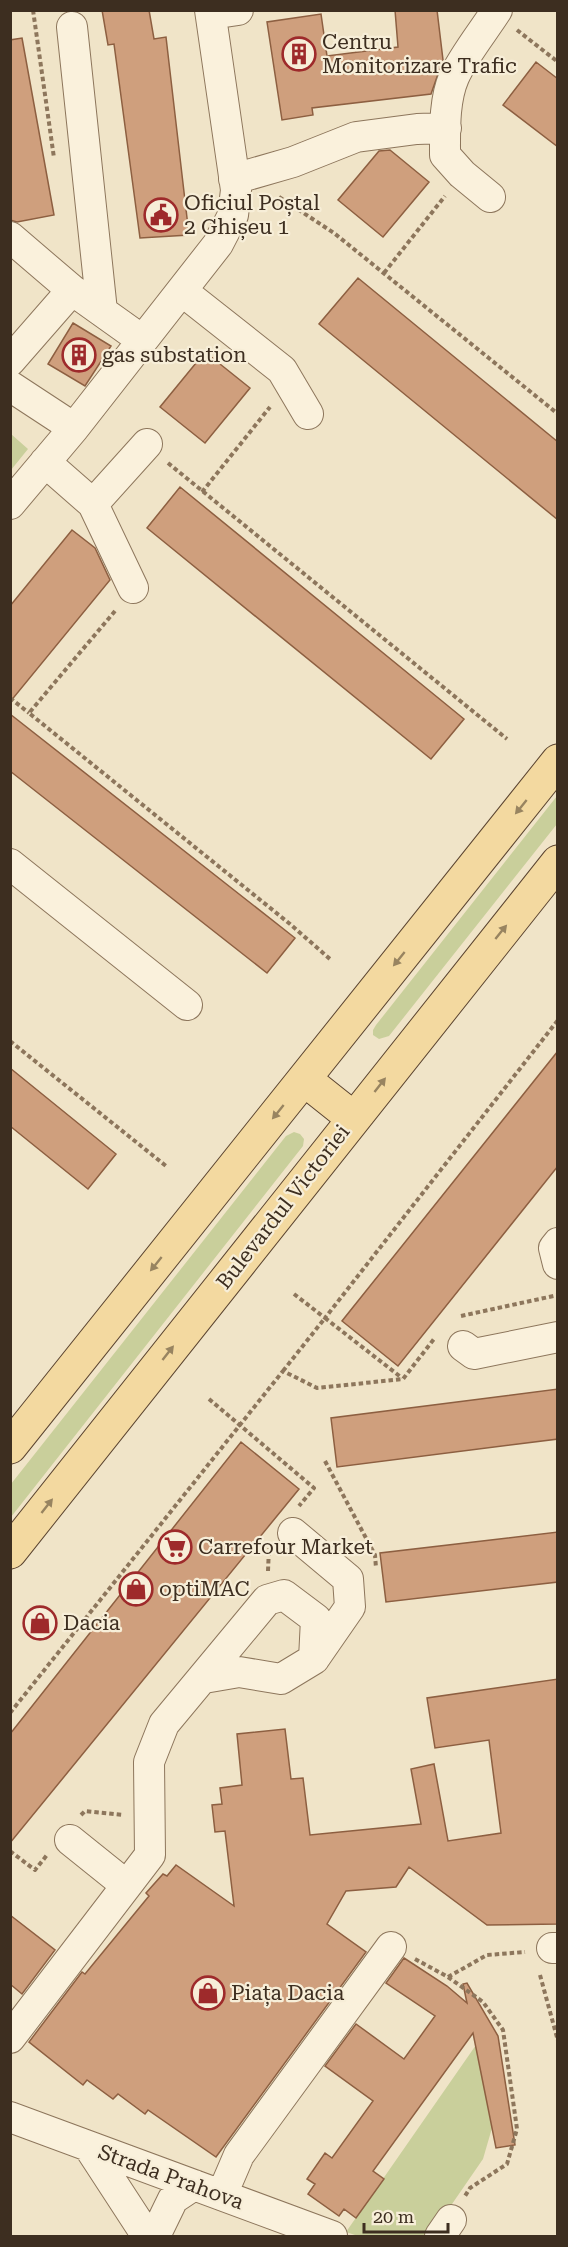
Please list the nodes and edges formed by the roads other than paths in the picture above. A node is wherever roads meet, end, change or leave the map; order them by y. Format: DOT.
graph roads {
  1 [pos="220,12"];
  2 [pos="496,12"];
  3 [pos="72,27"];
  4 [pos="446,128"];
  5 [pos="235,184"];
  6 [pos="490,197"];
  7 [pos="10,237"];
  8 [pos="72,290"];
  9 [pos="182,291"];
  10 [pos="102,311"];
  11 [pos="142,340"];
  12 [pos="10,361"];
  13 [pos="10,386"];
  14 [pos="308,414"];
  15 [pos="74,428"];
  16 [pos="147,444"];
  17 [pos="45,462"];
  18 [pos="10,504"];
  19 [pos="93,504"];
  20 [pos="133,588"];
  21 [pos="558,761"];
  22 [pos="558,862"];
  23 [pos="10,864"];
  24 [pos="187,1005"];
  25 [pos="304,1079"];
  26 [pos="353,1119"];
  27 [pos="558,1243"];
  28 [pos="558,1264"];
  29 [pos="558,1337"];
  30 [pos="450,1341"];
  31 [pos="10,1447"];
  32 [pos="287,1528"];
  33 [pos="10,1552"];
  34 [pos="314,1659"];
  35 [pos="204,1678"];
  36 [pos="70,1840"];
  37 [pos="126,1885"];
  38 [pos="391,1947"];
  39 [pos="10,2038"];
  40 [pos="10,2117"];
  41 [pos="88,2146"];
  42 [pos="194,2185"];
  43 [pos="224,2196"];
  44 [pos="147,2236"];
  45 [pos="155,2236"];
  46 [pos="332,2236"];
  1 -- 5 [label="street"];
  2 -- 4 [label="street"];
  3 -- 10 [label="street"];
  4 -- 5 [label="street"];
  4 -- 6 [label="street"];
  5 -- 9 [label="street"];
  7 -- 8 [label="street"];
  8 -- 10 [label="street"];
  8 -- 12 [label="street"];
  9 -- 11 [label="street"];
  9 -- 14 [label="street"];
  10 -- 11 [label="street"];
  11 -- 15 [label="street"];
  13 -- 15 [label="street"];
  15 -- 17 [label="street"];
  16 -- 19 [label="street"];
  17 -- 18 [label="street"];
  17 -- 19 [label="street"];
  19 -- 20 [label="street"];
  21 -- 25 [label="main road, one-way"];
  26 -- 22 [label="main road, Bulevardul Victoriei, one-way"];
  23 -- 24 [label="street"];
  25 -- 26 [label="main road"];
  25 -- 31 [label="main road, one-way"];
  33 -- 26 [label="main road, Bulevardul Victoriei, one-way"];
  27 -- 28 [label="street"];
  29 -- 30 [label="street"];
  32 -- 34 [label="street"];
  34 -- 35 [label="street"];
  34 -- 35 [label="street"];
  35 -- 37 [label="street"];
  36 -- 37 [label="street"];
  37 -- 39 [label="street"];
  38 -- 43 [label="street"];
  40 -- 41 [label="street, Strada Prahova"];
  41 -- 42 [label="street, Strada Prahova"];
  41 -- 44 [label="street"];
  42 -- 43 [label="street, Strada Prahova"];
  42 -- 45 [label="street"];
  43 -- 46 [label="street, Strada Prahova"];
}
